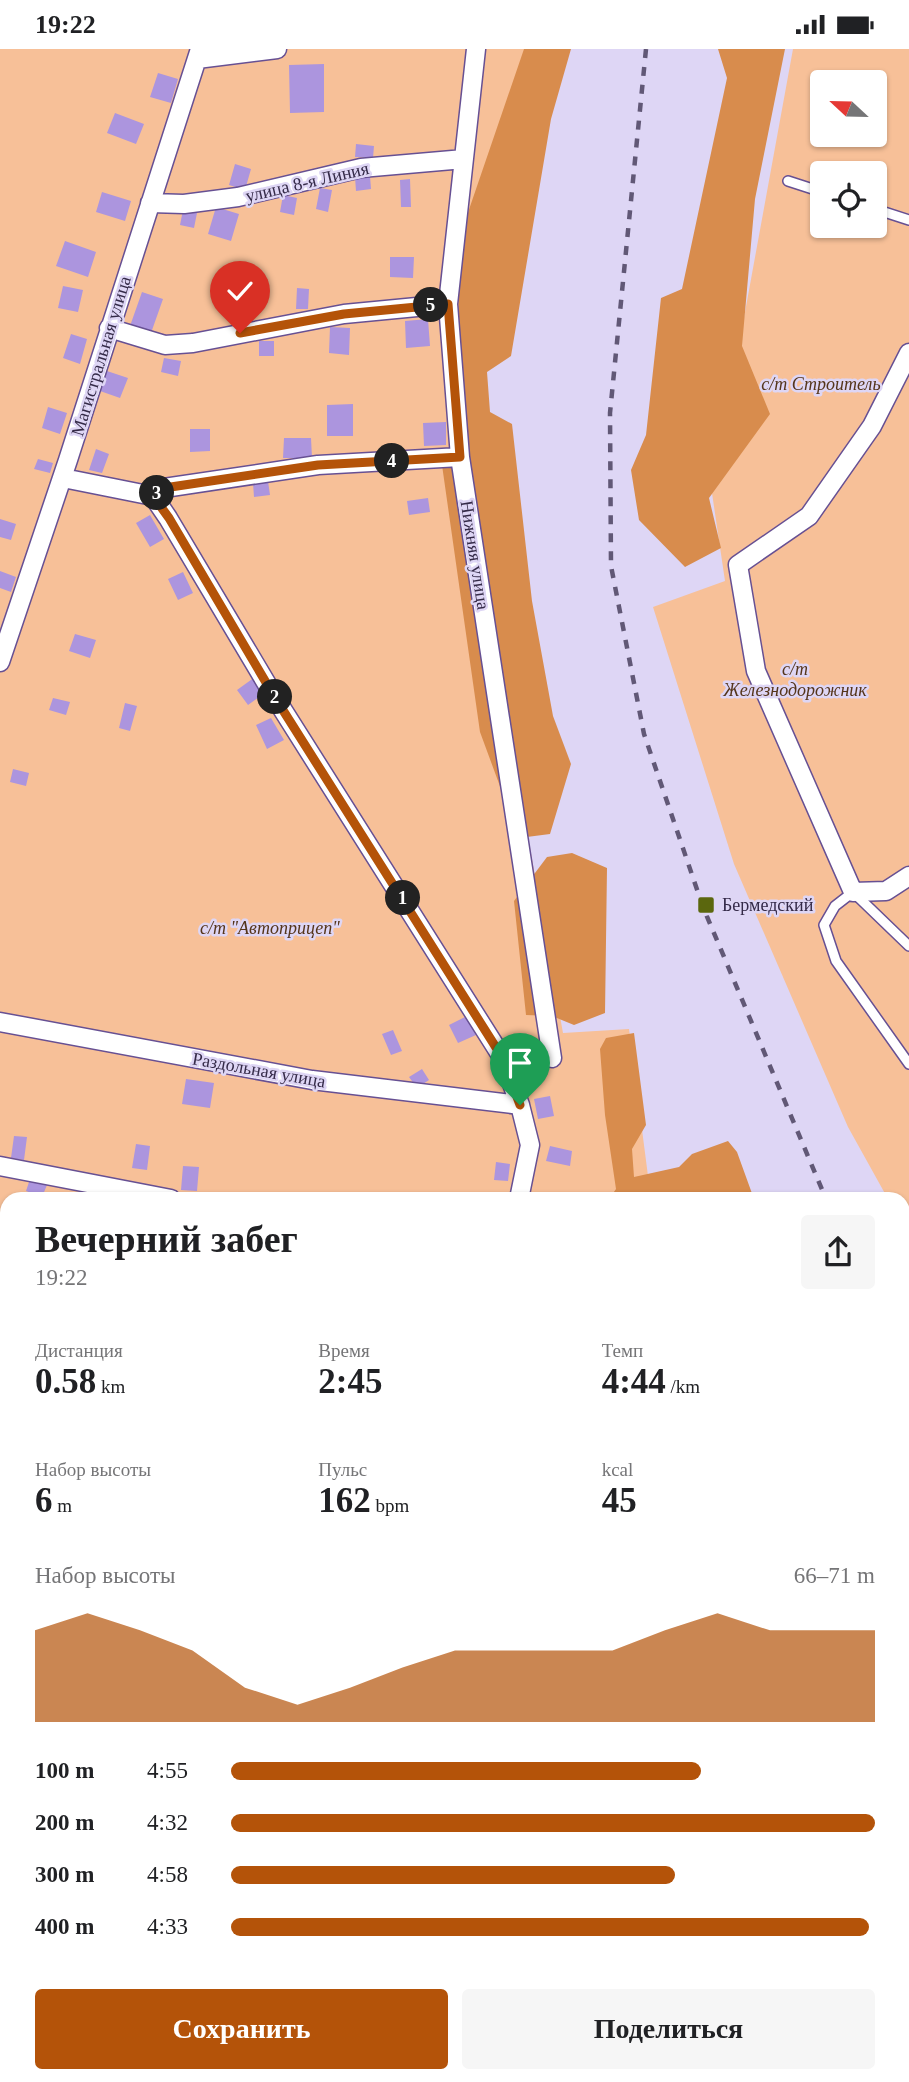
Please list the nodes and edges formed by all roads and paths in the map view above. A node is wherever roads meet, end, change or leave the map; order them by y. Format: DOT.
graph roads {
  1 [pos="277,49"];
  2 [pos="476,49"];
  3 [pos="198,54"];
  4 [pos="464,159"];
  5 [pos="788,181"];
  6 [pos="810,188"];
  7 [pos="150,203"];
  8 [pos="887,213"];
  9 [pos="909,220"];
  10 [pos="448,304"];
  11 [pos="109,328"];
  12 [pos="909,353"];
  13 [pos="460,457"];
  14 [pos="62,478"];
  15 [pos="153,496"];
  16 [pos="0,662"];
  17 [pos="909,876"];
  18 [pos="853,892"];
  19 [pos="909,946"];
  20 [pos="0,1022"];
  21 [pos="552,1058"];
  22 [pos="909,1064"];
  23 [pos="520,1105"];
  24 [pos="0,1166"];
  25 [pos="135,1192"];
  26 [pos="520,1192"];
  1 -- 3 [label="street"];
  2 -- 4 [label="street, Нижняя улица"];
  3 -- 7 [label="street, Магистральная улица"];
  4 -- 7 [label="street, улица 8-я Линия"];
  4 -- 10 [label="street, Нижняя улица"];
  5 -- 6 [label="lane"];
  7 -- 11 [label="street, Магистральная улица"];
  8 -- 9 [label="lane"];
  10 -- 11 [label="street"];
  10 -- 13 [label="street, Нижняя улица"];
  11 -- 14 [label="street, Магистральная улица"];
  12 -- 18 [label="street"];
  13 -- 15 [label="street"];
  13 -- 21 [label="street, Нижняя улица"];
  14 -- 15 [label="street"];
  14 -- 16 [label="street, Магистральная улица"];
  15 -- 23 [label="street"];
  17 -- 18 [label="street"];
  18 -- 19 [label="lane"];
  18 -- 22 [label="lane"];
  20 -- 23 [label="street, Раздольная улица"];
  23 -- 26 [label="street"];
  24 -- 25 [label="street"];
}
